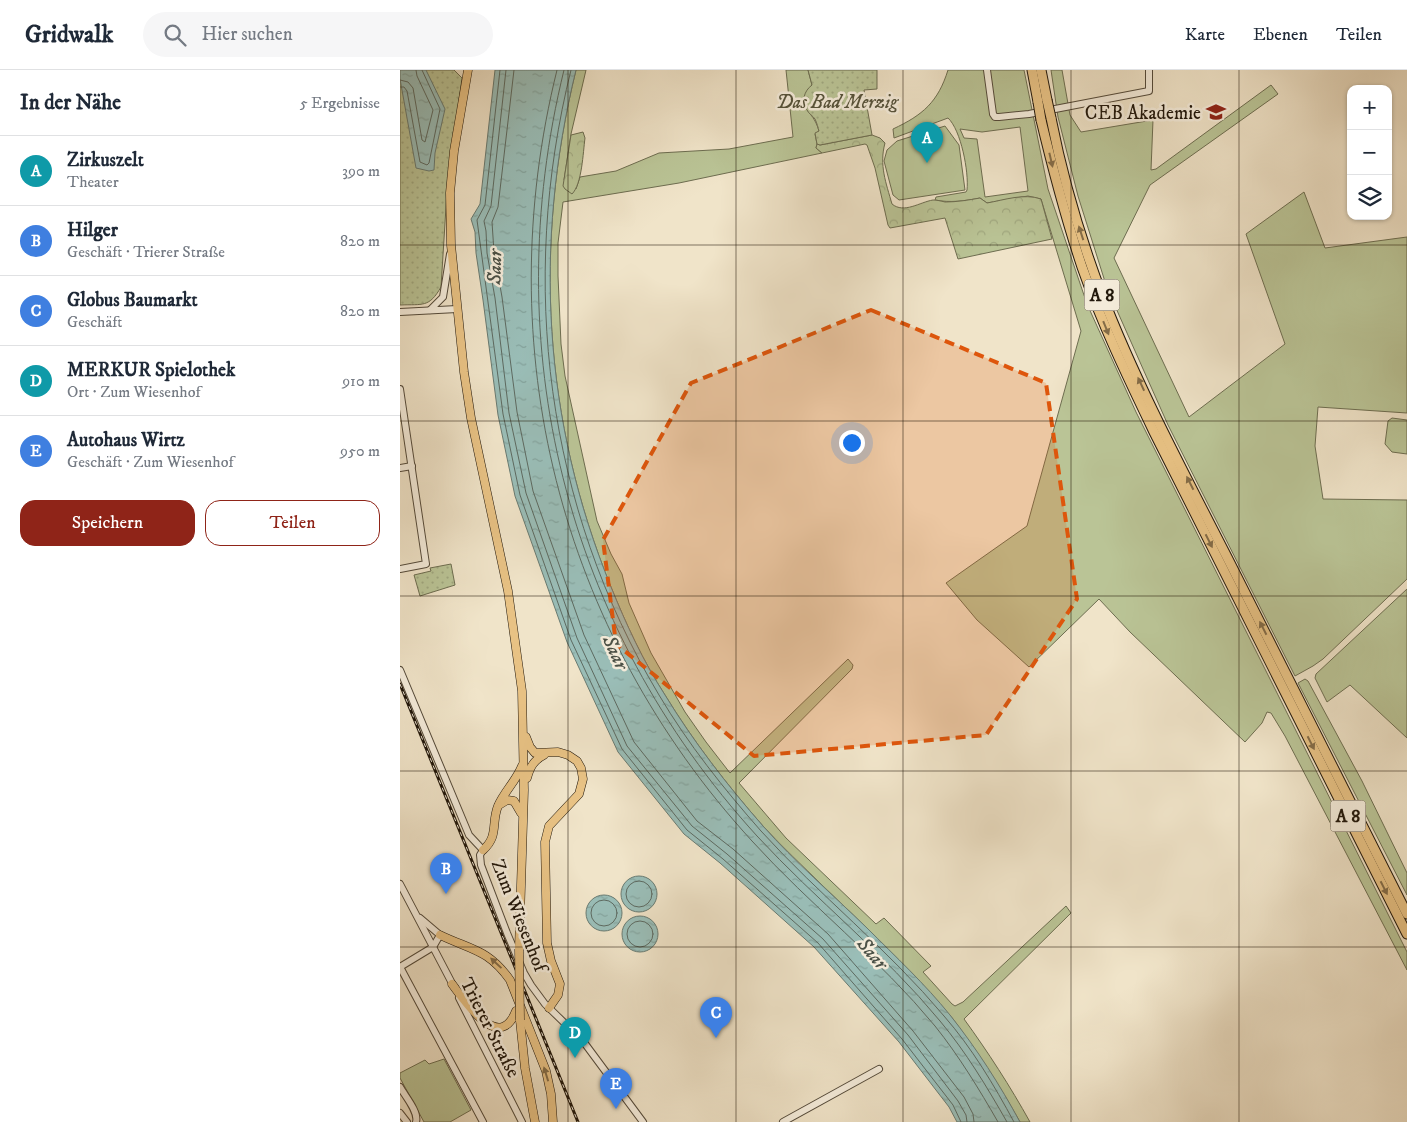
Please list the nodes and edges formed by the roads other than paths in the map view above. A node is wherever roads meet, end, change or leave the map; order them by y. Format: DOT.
graph roads {
  1 [pos="468,70"];
  2 [pos="987,70"];
  3 [pos="1032,70"];
  4 [pos="1041,70"];
  5 [pos="1148,70"];
  6 [pos="1042,101"];
  7 [pos="451,245"];
  8 [pos="457,309"];
  9 [pos="430,310"];
  10 [pos="400,312"];
  11 [pos="400,389"];
  12 [pos="412,466"];
  13 [pos="400,468"];
  14 [pos="400,569"];
  15 [pos="400,671"];
  16 [pos="1293,697"];
  17 [pos="524,730"];
  18 [pos="546,754"];
  19 [pos="524,762"];
  20 [pos="524,790"];
  21 [pos="499,805"];
  22 [pos="522,816"];
  23 [pos="483,850"];
  24 [pos="400,884"];
  25 [pos="412,908"];
  26 [pos="1407,914"];
  27 [pos="1407,934"];
  28 [pos="440,935"];
  29 [pos="432,947"];
  30 [pos="400,967"];
  31 [pos="452,984"];
  32 [pos="519,991"];
  33 [pos="550,1008"];
  34 [pos="879,1069"];
  35 [pos="400,1087"];
  36 [pos="400,1113"];
  37 [pos="408,1122"];
  38 [pos="416,1122"];
  39 [pos="482,1122"];
  40 [pos="522,1122"];
  41 [pos="535,1122"];
  42 [pos="553,1122"];
  43 [pos="643,1122"];
  44 [pos="783,1122"];
  1 -- 7 [label="main road"];
  2 -- 5 [label="street"];
  3 -- 6 [label="highway, A 8"];
  4 -- 6 [label="highway, A 8"];
  6 -- 16 [label="highway, A 8, bridge"];
  7 -- 8 [label="main road"];
  7 -- 9 [label="street"];
  8 -- 9 [label="street"];
  8 -- 17 [label="main road"];
  9 -- 10 [label="street"];
  11 -- 12 [label="street"];
  12 -- 13 [label="street"];
  12 -- 14 [label="street"];
  15 -- 23 [label="street, Zum Wiesenhof"];
  16 -- 26 [label="highway, A 8"];
  16 -- 27 [label="highway, A 8, one-way"];
  17 -- 18 [label="main road"];
  17 -- 19 [label="main road"];
  18 -- 20 [label="main road"];
  18 -- 33 [label="main road"];
  19 -- 20 [label="main road"];
  19 -- 21 [label="main road"];
  20 -- 22 [label="main road"];
  21 -- 22 [label="main road"];
  21 -- 23 [label="main road"];
  22 -- 32 [label="main road, bridge"];
  23 -- 33 [label="street, Zum Wiesenhof"];
  24 -- 25 [label="street, Trierer Straße"];
  25 -- 28 [label="street, Trierer Straße"];
  25 -- 29 [label="street, Trierer Straße"];
  28 -- 29 [label="street"];
  42 -- 28 [label="main road, one-way"];
  29 -- 30 [label="street"];
  29 -- 31 [label="street, Trierer Straße"];
  30 -- 39 [label="street"];
  31 -- 32 [label="main road, bridge"];
  31 -- 40 [label="street, Trierer Straße"];
  32 -- 41 [label="main road, bridge"];
  33 -- 43 [label="street, Zum Wiesenhof"];
  34 -- 44 [label="street"];
  35 -- 38 [label="street"];
  36 -- 37 [label="street"];
}
